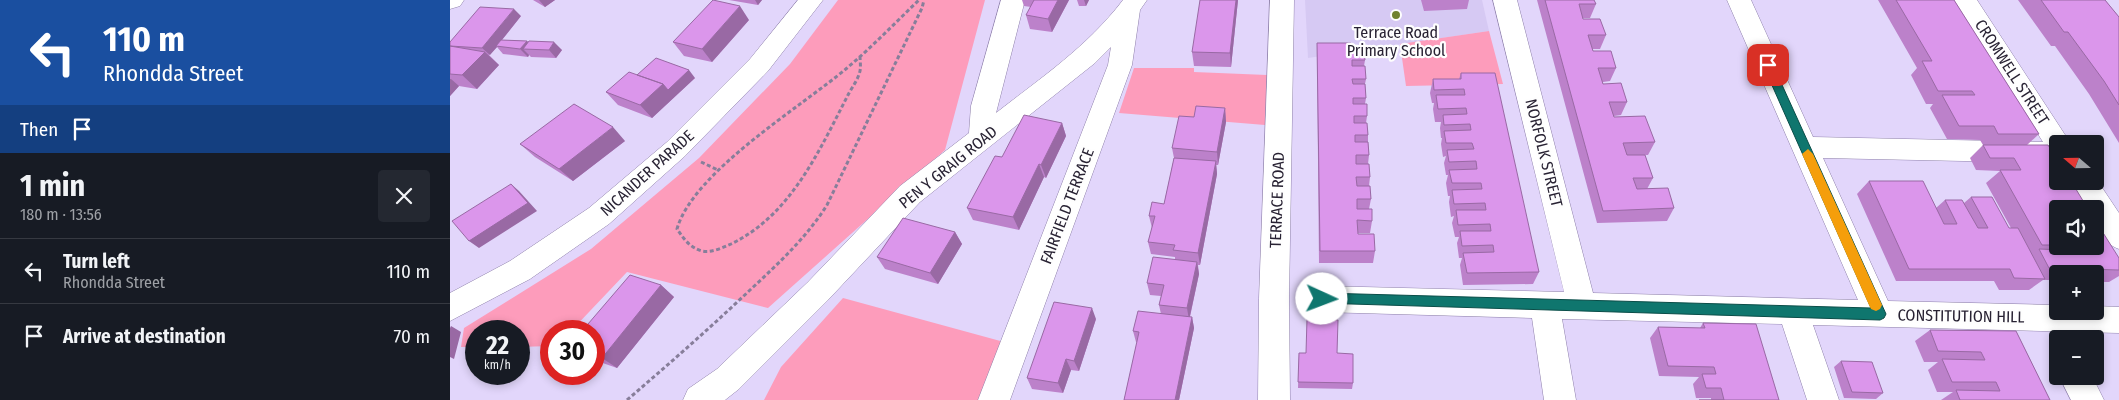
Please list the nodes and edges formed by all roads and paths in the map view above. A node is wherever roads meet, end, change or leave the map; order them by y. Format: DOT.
graph roads {
  1 [pos="811,0"];
  2 [pos="919,0"];
  3 [pos="924,0"];
  4 [pos="1013,0"];
  5 [pos="1282,0"];
  6 [pos="1505,0"];
  7 [pos="1738,0"];
  8 [pos="1965,0"];
  9 [pos="1132,4"];
  10 [pos="860,56"];
  11 [pos="2052,135"];
  12 [pos="982,138"];
  13 [pos="1804,147"];
  14 [pos="2049,153"];
  15 [pos="2089,190"];
  16 [pos="2119,236"];
  17 [pos="1322,299"];
  18 [pos="1545,305"];
  19 [pos="1582,306"];
  20 [pos="450,308"];
  21 [pos="1793,311"];
  22 [pos="1880,314"];
  23 [pos="2119,320"];
  24 [pos="2051,330"];
  25 [pos="2080,385"];
  26 [pos="627,400"];
  27 [pos="699,400"];
  28 [pos="994,400"];
  29 [pos="1274,400"];
  30 [pos="1560,400"];
  31 [pos="1823,400"];
  32 [pos="2088,400"];
  1 -- 20 [label="street, NICANDER PARADE"];
  2 -- 10 [label="path"];
  3 -- 26 [label="path"];
  4 -- 12 [label="street"];
  5 -- 29 [label="street, TERRACE ROAD"];
  6 -- 19 [label="street, NORFOLK STREET"];
  7 -- 13 [label="street"];
  8 -- 11 [label="street, CROMWELL STREET"];
  9 -- 12 [label="street, PEN Y GRAIG ROAD"];
  9 -- 28 [label="street, FAIRFIELD TERRACE"];
  10 -- 10 [label="path"];
  12 -- 27 [label="street, PEN Y GRAIG ROAD"];
  13 -- 14 [label="street"];
  13 -- 22 [label="street"];
  15 -- 16 [label="street"];
  17 -- 18 [label="street, CONSTITUTION HILL"];
  18 -- 19 [label="street, CONSTITUTION HILL"];
  18 -- 30 [label="street"];
  19 -- 21 [label="street, CONSTITUTION HILL"];
  21 -- 22 [label="street, CONSTITUTION HILL"];
  21 -- 31 [label="street"];
  22 -- 24 [label="street, CONSTITUTION HILL"];
  23 -- 24 [label="street, CONSTITUTION HILL"];
  25 -- 32 [label="street"];
}
